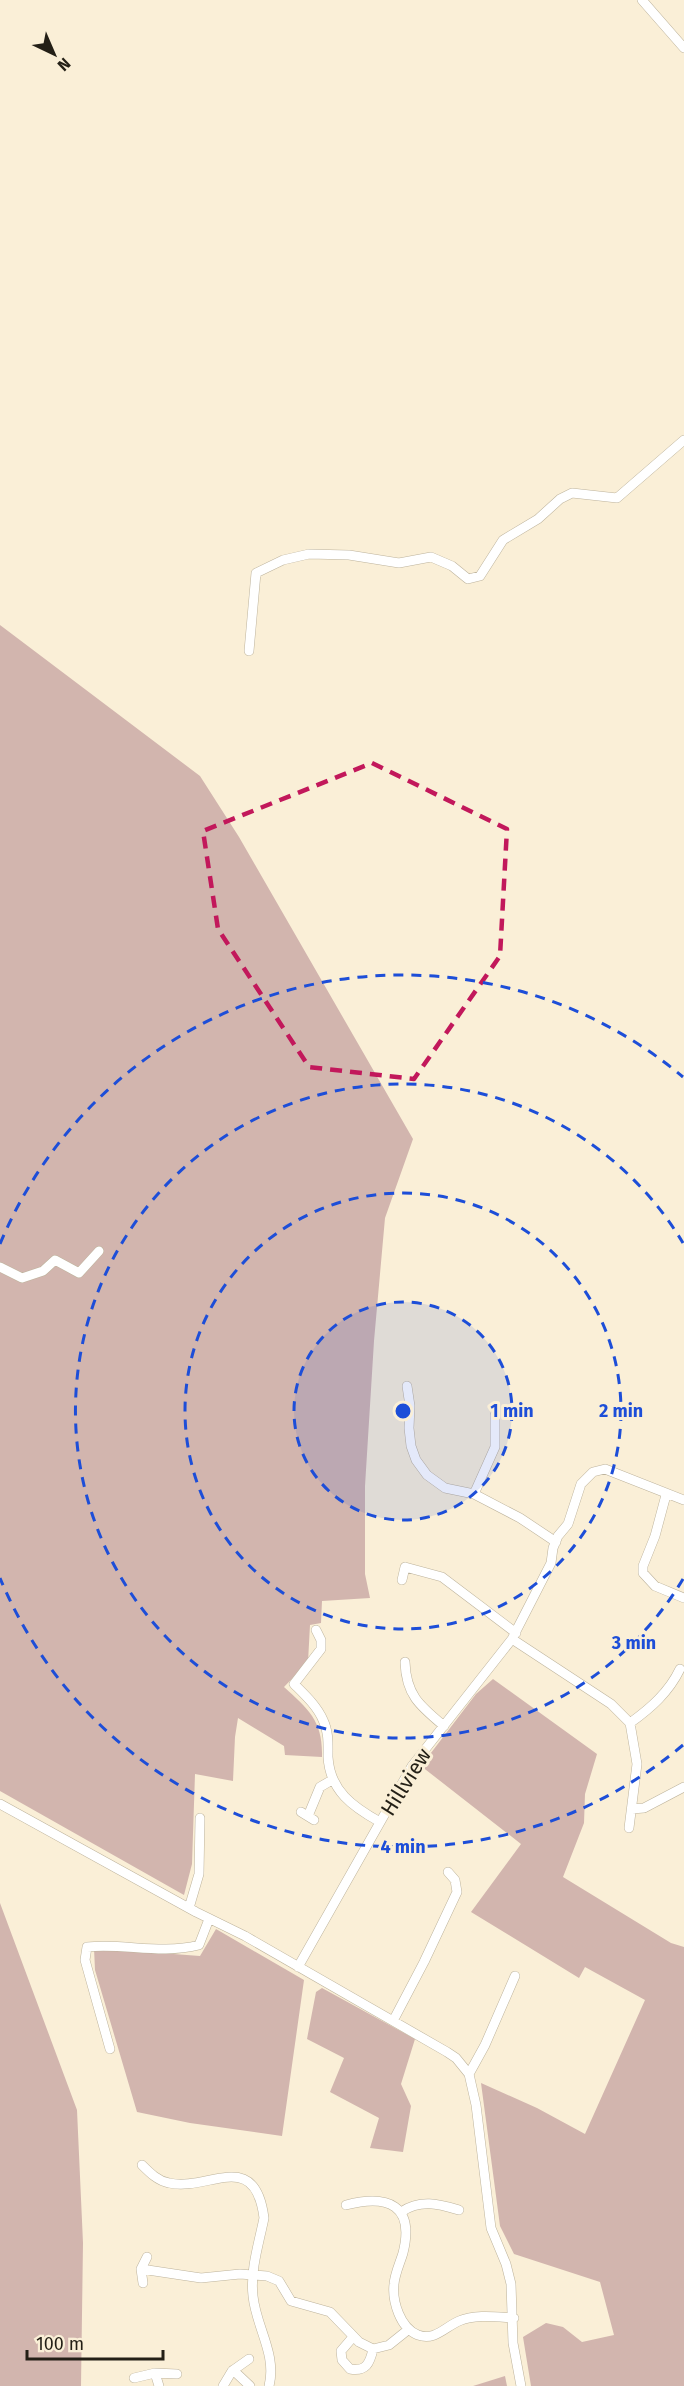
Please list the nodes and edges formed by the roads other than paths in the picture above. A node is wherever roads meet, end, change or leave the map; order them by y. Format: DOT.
graph roads {
  1 [pos="642,0"];
  2 [pos="684,48"];
  3 [pos="684,440"];
  4 [pos="249,651"];
  5 [pos="99,1251"];
  6 [pos="0,1267"];
  7 [pos="407,1386"];
  8 [pos="495,1413"];
  9 [pos="474,1494"];
  10 [pos="666,1495"];
  11 [pos="684,1500"];
  12 [pos="556,1542"];
  13 [pos="402,1580"];
  14 [pos="684,1598"];
  15 [pos="316,1630"];
  16 [pos="514,1636"];
  17 [pos="405,1661"];
  18 [pos="680,1669"];
  19 [pos="630,1723"];
  20 [pos="444,1726"];
  21 [pos="332,1780"];
  22 [pos="684,1787"];
  23 [pos="0,1804"];
  24 [pos="632,1809"];
  25 [pos="308,1816"];
  26 [pos="200,1818"];
  27 [pos="380,1822"];
  28 [pos="629,1828"];
  29 [pos="448,1872"];
  30 [pos="189,1908"];
  31 [pos="209,1919"];
  32 [pos="298,1966"];
  33 [pos="515,1976"];
  34 [pos="393,2021"];
  35 [pos="110,2049"];
  36 [pos="470,2074"];
  37 [pos="142,2165"];
  38 [pos="346,2205"];
  39 [pos="459,2210"];
  40 [pos="401,2211"];
  41 [pos="147,2257"];
  42 [pos="141,2269"];
  43 [pos="253,2274"];
  44 [pos="143,2283"];
  45 [pos="514,2318"];
  46 [pos="410,2329"];
  47 [pos="353,2337"];
  48 [pos="373,2349"];
  49 [pos="249,2359"];
  50 [pos="233,2370"];
  51 [pos="155,2373"];
  52 [pos="177,2374"];
  53 [pos="134,2378"];
  54 [pos="159,2386"];
  55 [pos="223,2386"];
  56 [pos="250,2386"];
  57 [pos="269,2386"];
  58 [pos="520,2386"];
  1 -- 2 [label="street"];
  3 -- 4 [label="street"];
  5 -- 6 [label="street"];
  7 -- 9 [label="street"];
  8 -- 9 [label="street"];
  9 -- 12 [label="street"];
  10 -- 11 [label="street"];
  10 -- 12 [label="street, Hillview"];
  10 -- 14 [label="street"];
  12 -- 16 [label="street, Hillview"];
  13 -- 16 [label="street"];
  15 -- 21 [label="street"];
  16 -- 19 [label="street"];
  16 -- 20 [label="street, Hillview"];
  17 -- 20 [label="street"];
  18 -- 19 [label="street"];
  19 -- 24 [label="street"];
  20 -- 27 [label="street, Hillview"];
  21 -- 25 [label="street"];
  21 -- 27 [label="street"];
  22 -- 24 [label="street"];
  23 -- 30 [label="street"];
  24 -- 28 [label="street"];
  26 -- 30 [label="street"];
  27 -- 32 [label="street, Hillview"];
  29 -- 34 [label="street"];
  30 -- 31 [label="street"];
  31 -- 32 [label="street"];
  31 -- 35 [label="street"];
  32 -- 34 [label="street"];
  33 -- 36 [label="street"];
  34 -- 36 [label="street"];
  36 -- 45 [label="street"];
  37 -- 43 [label="street"];
  38 -- 40 [label="street"];
  39 -- 40 [label="street"];
  40 -- 46 [label="street"];
  41 -- 42 [label="street"];
  42 -- 43 [label="street"];
  42 -- 44 [label="street"];
  43 -- 47 [label="street"];
  43 -- 57 [label="street"];
  45 -- 46 [label="street"];
  45 -- 58 [label="street"];
  46 -- 48 [label="street"];
  47 -- 48 [label="street"];
  47 -- 48 [label="street"];
  49 -- 50 [label="street"];
  50 -- 55 [label="street"];
  50 -- 56 [label="street"];
  51 -- 52 [label="street"];
  51 -- 53 [label="street"];
  51 -- 54 [label="street"];
}
